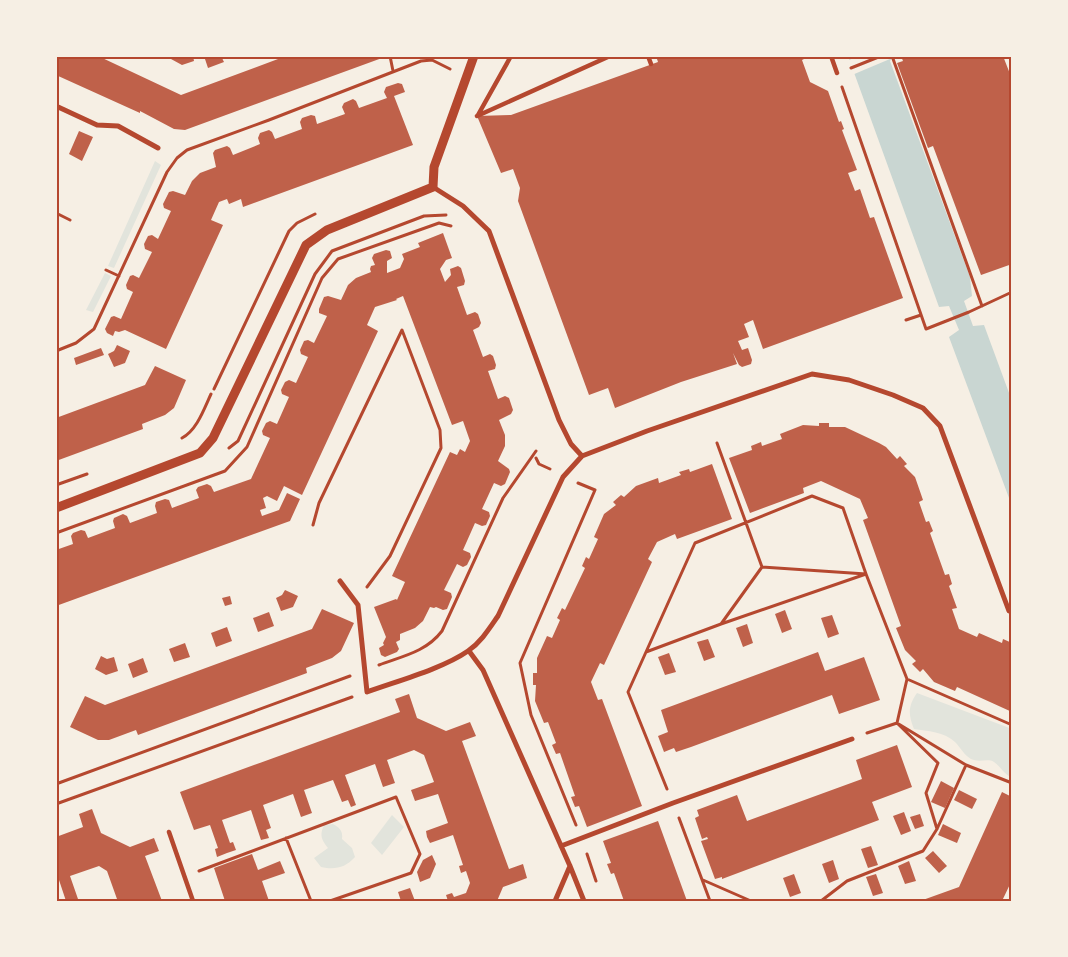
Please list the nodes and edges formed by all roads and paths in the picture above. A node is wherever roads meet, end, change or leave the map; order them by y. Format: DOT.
graph roads {
  1 [pos="390,56"];
  2 [pos="474,56"];
  3 [pos="511,56"];
  4 [pos="610,56"];
  5 [pos="648,56"];
  6 [pos="832,56"];
  7 [pos="881,56"];
  8 [pos="893,58"];
  9 [pos="651,64"];
  10 [pos="849,69"];
  11 [pos="393,71"];
  12 [pos="837,73"];
  13 [pos="467,75"];
  14 [pos="56,106"];
  15 [pos="158,148"];
  16 [pos="433,187"];
  17 [pos="56,213"];
  18 [pos="446,215"];
  19 [pos="70,220"];
  20 [pos="106,270"];
  21 [pos="119,276"];
  22 [pos="1012,292"];
  23 [pos="982,306"];
  24 [pos="921,315"];
  25 [pos="906,320"];
  26 [pos="56,351"];
  27 [pos="717,443"];
  28 [pos="230,447"];
  29 [pos="536,451"];
  30 [pos="582,456"];
  31 [pos="595,490"];
  32 [pos="56,508"];
  33 [pos="746,523"];
  34 [pos="314,525"];
  35 [pos="762,567"];
  36 [pos="866,574"];
  37 [pos="340,582"];
  38 [pos="367,587"];
  39 [pos="1012,612"];
  40 [pos="721,624"];
  41 [pos="469,651"];
  42 [pos="646,652"];
  43 [pos="365,671"];
  44 [pos="907,679"];
  45 [pos="367,692"];
  46 [pos="896,723"];
  47 [pos="1012,725"];
  48 [pos="852,739"];
  49 [pos="966,765"];
  50 [pos="1012,783"];
  51 [pos="56,784"];
  52 [pos="673,803"];
  53 [pos="56,804"];
  54 [pos="937,829"];
  55 [pos="169,832"];
  56 [pos="286,838"];
  57 [pos="581,839"];
  58 [pos="561,846"];
  59 [pos="570,866"];
  60 [pos="184,877"];
  61 [pos="703,880"];
  62 [pos="597,883"];
  63 [pos="193,901"];
  64 [pos="311,901"];
  65 [pos="330,901"];
  66 [pos="555,901"];
  67 [pos="584,901"];
  68 [pos="710,901"];
  69 [pos="751,901"];
  70 [pos="822,901"];
  1 -- 11 [label="path"];
  2 -- 13 [label="street"];
  3 -- 4 [label="street"];
  5 -- 9 [label="street"];
  6 -- 12 [label="street"];
  7 -- 10 [label="path"];
  8 -- 23 [label="path"];
  11 -- 13 [label="path"];
  11 -- 21 [label="path"];
  12 -- 24 [label="path"];
  13 -- 16 [label="street"];
  14 -- 15 [label="street"];
  16 -- 30 [label="street"];
  16 -- 32 [label="street"];
  17 -- 19 [label="path"];
  18 -- 28 [label="path"];
  20 -- 21 [label="path"];
  21 -- 26 [label="path"];
  22 -- 23 [label="path"];
  23 -- 24 [label="path"];
  24 -- 25 [label="path"];
  27 -- 33 [label="path"];
  29 -- 43 [label="path"];
  30 -- 39 [label="street"];
  30 -- 41 [label="street"];
  31 -- 57 [label="path"];
  33 -- 35 [label="path"];
  33 -- 36 [label="path"];
  33 -- 42 [label="path"];
  34 -- 38 [label="path"];
  35 -- 36 [label="path"];
  35 -- 40 [label="path"];
  36 -- 40 [label="path"];
  36 -- 44 [label="path"];
  37 -- 43 [label="street"];
  40 -- 42 [label="path"];
  41 -- 45 [label="street"];
  41 -- 58 [label="street"];
  42 -- 52 [label="path"];
  43 -- 45 [label="street"];
  43 -- 51 [label="path"];
  44 -- 46 [label="path"];
  44 -- 47 [label="path"];
  45 -- 53 [label="path"];
  46 -- 48 [label="path"];
  46 -- 49 [label="path"];
  46 -- 54 [label="path"];
  48 -- 52 [label="street"];
  49 -- 50 [label="path"];
  49 -- 54 [label="path"];
  52 -- 57 [label="street"];
  52 -- 61 [label="path"];
  54 -- 70 [label="path"];
  55 -- 60 [label="street"];
  56 -- 60 [label="path"];
  56 -- 64 [label="path"];
  56 -- 65 [label="path"];
  57 -- 58 [label="street"];
  57 -- 62 [label="path"];
  58 -- 59 [label="street"];
  59 -- 66 [label="street"];
  59 -- 67 [label="street"];
  60 -- 63 [label="street"];
  61 -- 68 [label="path"];
  61 -- 69 [label="path"];
}
